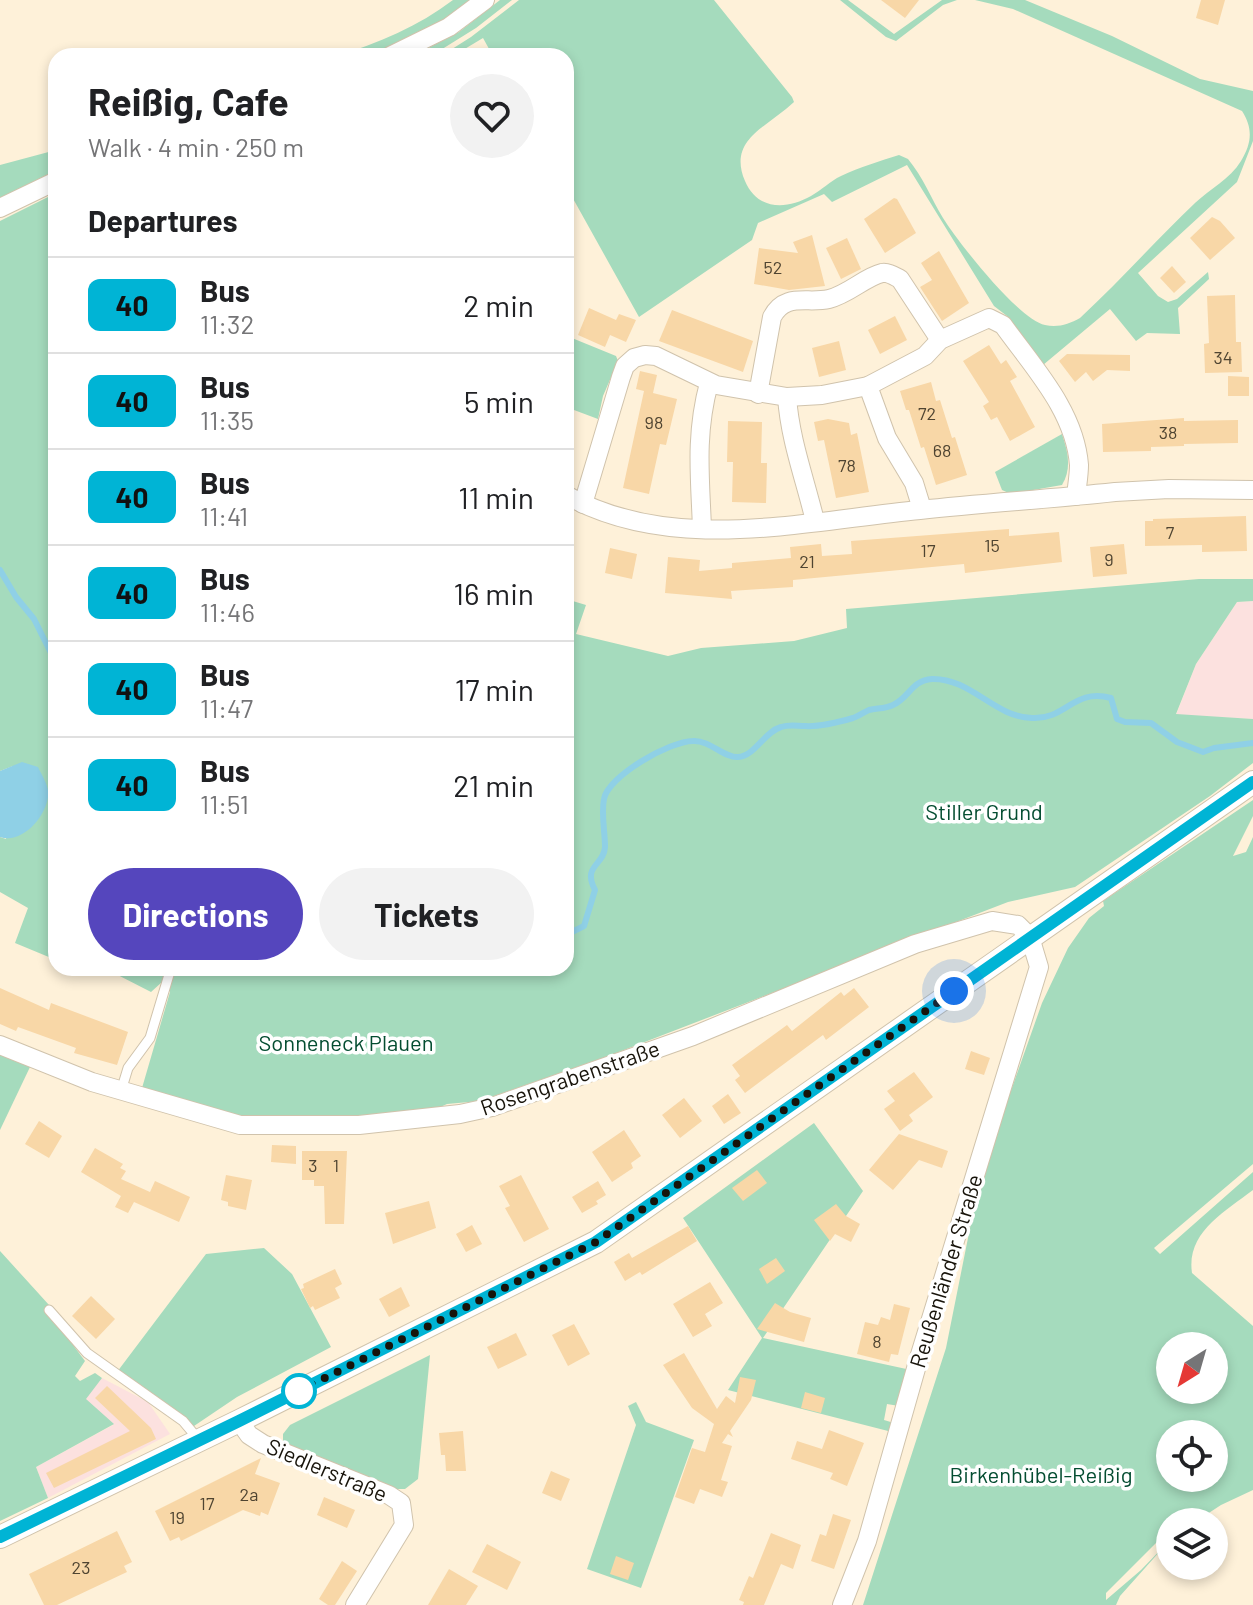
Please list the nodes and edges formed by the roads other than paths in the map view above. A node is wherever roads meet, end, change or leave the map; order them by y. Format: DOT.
graph roads {
  1 [pos="485,0"];
  2 [pos="406,48"];
  3 [pos="48,185"];
  4 [pos="0,208"];
  5 [pos="940,340"];
  6 [pos="709,383"];
  7 [pos="868,386"];
  8 [pos="758,394"];
  9 [pos="787,397"];
  10 [pos="1253,490"];
  11 [pos="1076,496"];
  12 [pos="574,500"];
  13 [pos="922,509"];
  14 [pos="815,521"];
  15 [pos="702,528"];
  16 [pos="1253,782"];
  17 [pos="1030,937"];
  18 [pos="169,976"];
  19 [pos="0,1045"];
  20 [pos="121,1091"];
  21 [pos="49,1310"];
  22 [pos="239,1421"];
  23 [pos="199,1440"];
  24 [pos="0,1537"];
  25 [pos="355,1605"];
  26 [pos="842,1605"];
  1 -- 2 [label="street"];
  3 -- 4 [label="street"];
  5 -- 7 [label="street"];
  5 -- 8 [label="street"];
  5 -- 11 [label="street"];
  6 -- 8 [label="street"];
  6 -- 12 [label="street"];
  6 -- 15 [label="street"];
  7 -- 9 [label="street"];
  7 -- 13 [label="street"];
  8 -- 9 [label="street"];
  9 -- 14 [label="street"];
  10 -- 11 [label="street"];
  11 -- 13 [label="street"];
  12 -- 15 [label="street"];
  13 -- 14 [label="street"];
  14 -- 15 [label="street"];
  16 -- 17 [label="street"];
  17 -- 20 [label="street, Rosengrabenstraße"];
  17 -- 22 [label="street"];
  17 -- 26 [label="street, Reußenländer Straße"];
  18 -- 20 [label="lane"];
  19 -- 20 [label="street, Rosengrabenstraße"];
  21 -- 23 [label="lane"];
  22 -- 23 [label="street"];
  22 -- 25 [label="street, Siedlerstraße"];
  23 -- 24 [label="street"];
}
